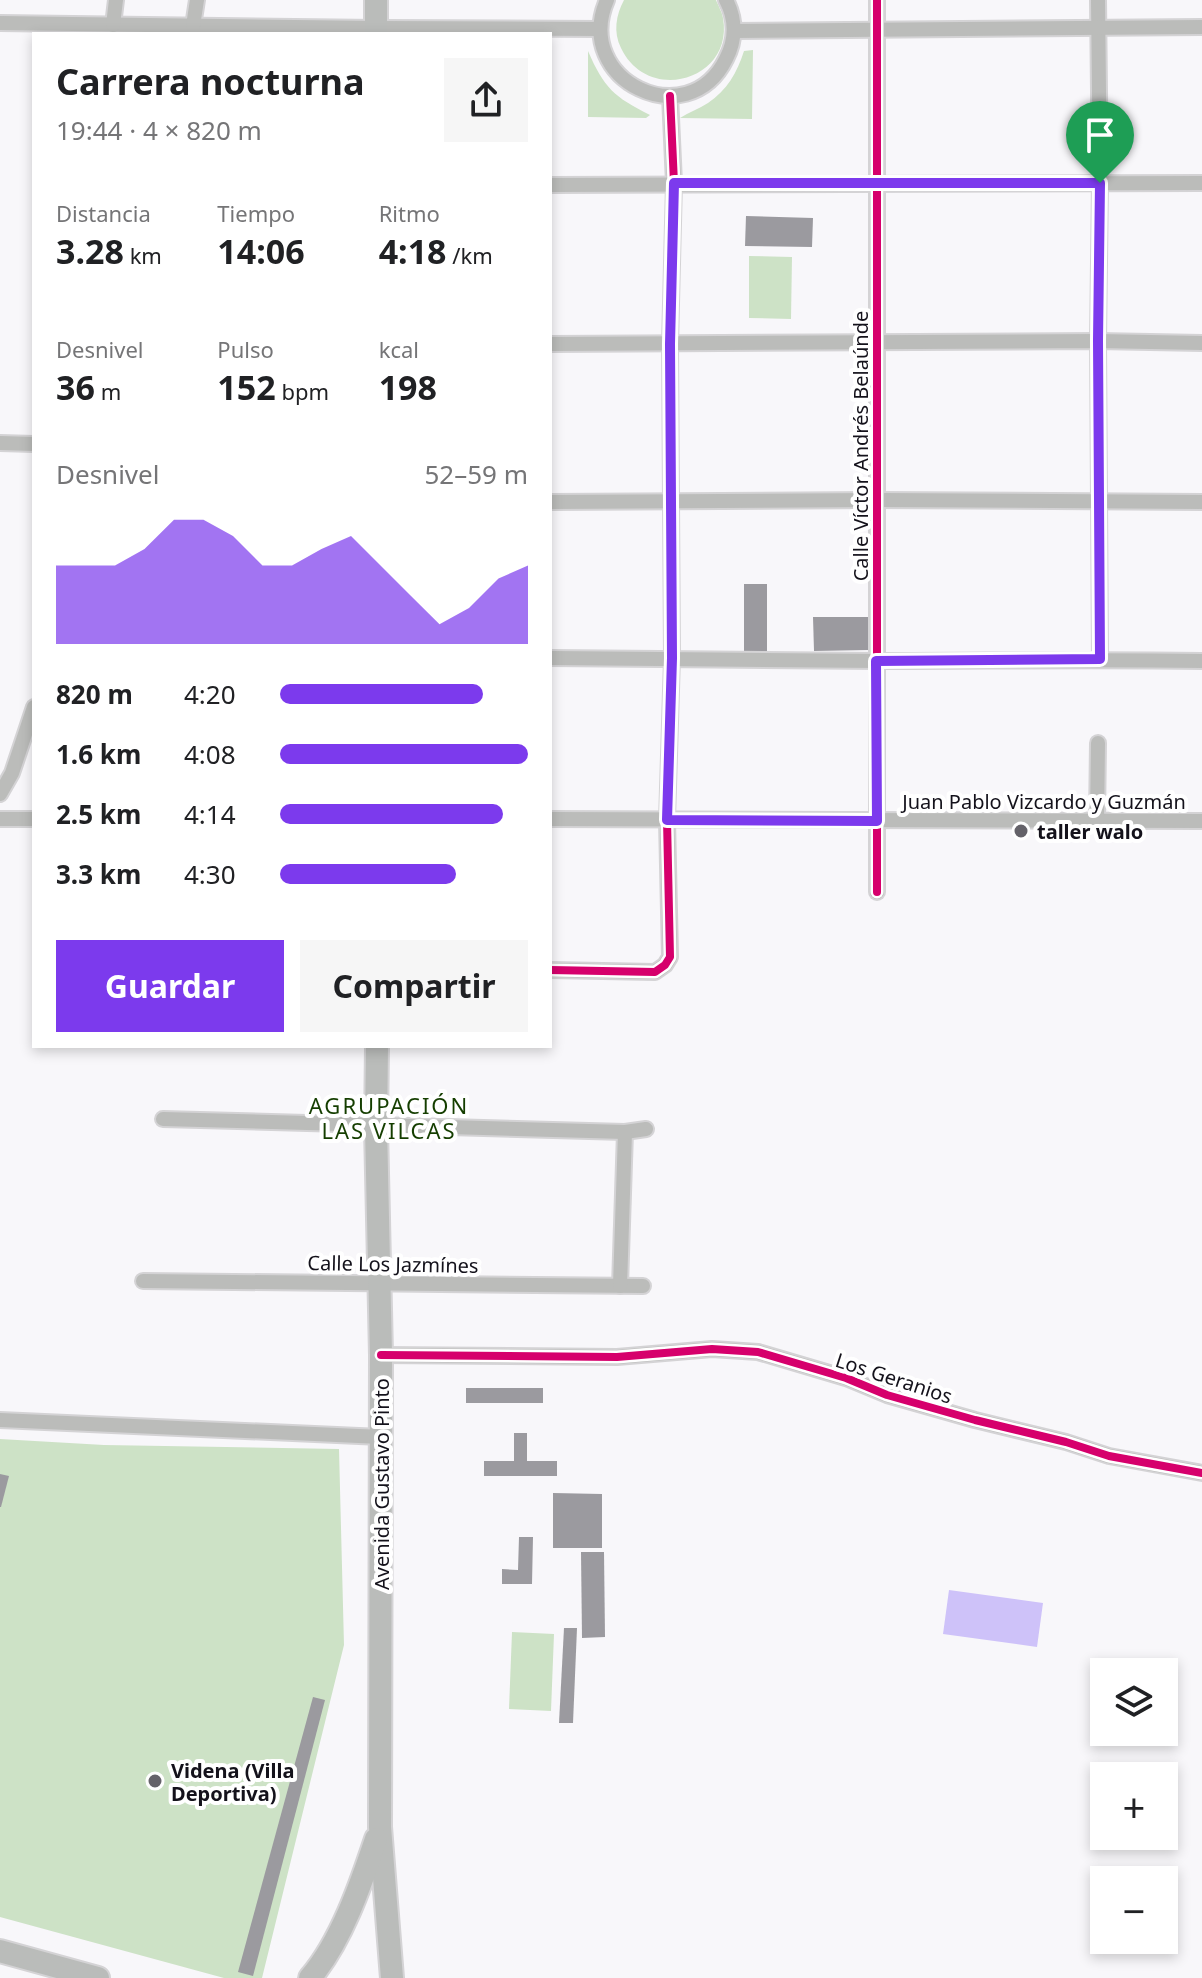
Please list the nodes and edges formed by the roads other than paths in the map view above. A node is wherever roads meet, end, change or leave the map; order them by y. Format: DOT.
graph roads {
  1 [pos="116,0"];
  2 [pos="197,0"];
  3 [pos="376,0"];
  4 [pos="607,0"];
  5 [pos="726,0"];
  6 [pos="877,0"];
  7 [pos="1098,0"];
  8 [pos="0,23"];
  9 [pos="113,25"];
  10 [pos="193,26"];
  11 [pos="1202,27"];
  12 [pos="1098,28"];
  13 [pos="600,29"];
  14 [pos="253,30"];
  15 [pos="877,30"];
  16 [pos="376,31"];
  17 [pos="734,31"];
  18 [pos="670,96"];
  19 [pos="674,183"];
  20 [pos="1100,183"];
  21 [pos="1202,183"];
  22 [pos="877,184"];
  23 [pos="552,185"];
  24 [pos="1098,341"];
  25 [pos="877,343"];
  26 [pos="1202,343"];
  27 [pos="552,344"];
  28 [pos="670,344"];
  29 [pos="0,443"];
  30 [pos="32,444"];
  31 [pos="876,500"];
  32 [pos="1100,501"];
  33 [pos="552,502"];
  34 [pos="672,502"];
  35 [pos="1202,502"];
  36 [pos="552,658"];
  37 [pos="672,658"];
  38 [pos="1100,659"];
  39 [pos="876,661"];
  40 [pos="1202,661"];
  41 [pos="32,713"];
  42 [pos="1098,743"];
  43 [pos="0,794"];
  44 [pos="0,819"];
  45 [pos="32,819"];
  46 [pos="552,819"];
  47 [pos="667,820"];
  48 [pos="877,821"];
  49 [pos="1097,821"];
  50 [pos="1202,821"];
  51 [pos="877,892"];
  52 [pos="552,970"];
  53 [pos="377,1048"];
  54 [pos="163,1119"];
  55 [pos="376,1127"];
  56 [pos="646,1129"];
  57 [pos="625,1132"];
  58 [pos="143,1281"];
  59 [pos="380,1284"];
  60 [pos="620,1286"];
  61 [pos="643,1286"];
  62 [pos="381,1355"];
  63 [pos="0,1420"];
  64 [pos="381,1437"];
  65 [pos="1202,1473"];
  66 [pos="380,1827"];
  67 [pos="0,1951"];
  68 [pos="312,1977"];
  69 [pos="98,1978"];
  70 [pos="392,1978"];
  1 -- 9 [label="street"];
  2 -- 10 [label="street"];
  3 -- 16 [label="main road"];
  4 -- 13 [label="street"];
  5 -- 17 [label="street"];
  6 -- 15 [label="street, Calle Víctor Andrés Belaúnde"];
  7 -- 12 [label="street"];
  8 -- 9 [label="street"];
  9 -- 10 [label="street"];
  10 -- 14 [label="street"];
  11 -- 12 [label="street"];
  12 -- 15 [label="street"];
  12 -- 20 [label="street"];
  13 -- 16 [label="street"];
  13 -- 18 [label="street"];
  14 -- 16 [label="street"];
  15 -- 17 [label="street"];
  15 -- 22 [label="street, Calle Víctor Andrés Belaúnde"];
  17 -- 18 [label="street"];
  18 -- 19 [label="street"];
  19 -- 22 [label="street"];
  19 -- 23 [label="street"];
  19 -- 28 [label="street"];
  20 -- 21 [label="street"];
  20 -- 22 [label="street"];
  20 -- 24 [label="street"];
  22 -- 25 [label="street, Calle Víctor Andrés Belaúnde"];
  24 -- 25 [label="street"];
  24 -- 26 [label="street"];
  24 -- 32 [label="street"];
  25 -- 28 [label="street"];
  25 -- 31 [label="street, Calle Víctor Andrés Belaúnde"];
  27 -- 28 [label="street"];
  28 -- 34 [label="street"];
  29 -- 30 [label="street"];
  31 -- 32 [label="street"];
  31 -- 34 [label="street"];
  31 -- 39 [label="street, Calle Víctor Andrés Belaúnde"];
  32 -- 35 [label="street"];
  32 -- 38 [label="street"];
  33 -- 34 [label="street"];
  34 -- 37 [label="street"];
  36 -- 37 [label="street"];
  37 -- 39 [label="street"];
  37 -- 47 [label="street"];
  38 -- 39 [label="street"];
  38 -- 40 [label="street"];
  39 -- 48 [label="street, Calle Víctor Andrés Belaúnde"];
  41 -- 43 [label="street"];
  42 -- 49 [label="street"];
  44 -- 45 [label="street"];
  46 -- 47 [label="street, Juan Pablo Vizcardo y Guzmán"];
  47 -- 48 [label="street, Juan Pablo Vizcardo y Guzmán"];
  47 -- 52 [label="street"];
  48 -- 49 [label="street, Juan Pablo Vizcardo y Guzmán"];
  48 -- 51 [label="street, Calle Víctor Andrés Belaúnde"];
  49 -- 50 [label="street, Juan Pablo Vizcardo y Guzmán"];
  53 -- 55 [label="main road, Avenida Gustavo Pinto"];
  54 -- 55 [label="street"];
  55 -- 57 [label="street"];
  55 -- 59 [label="main road, Avenida Gustavo Pinto"];
  56 -- 57 [label="street"];
  57 -- 60 [label="street"];
  58 -- 59 [label="street, Calle Los Jazmínes"];
  59 -- 60 [label="street, Calle Los Jazmínes"];
  59 -- 62 [label="main road, Avenida Gustavo Pinto"];
  60 -- 61 [label="street, Calle Los Jazmínes"];
  62 -- 64 [label="main road, Avenida Gustavo Pinto"];
  62 -- 65 [label="street, Los Geranios"];
  63 -- 64 [label="street"];
  64 -- 66 [label="main road, Avenida Gustavo Pinto"];
  66 -- 68 [label="main road, Avenida Gustavo Pinto"];
  66 -- 70 [label="main road, Avenida Gustavo Pinto"];
  67 -- 69 [label="main road"];
}
